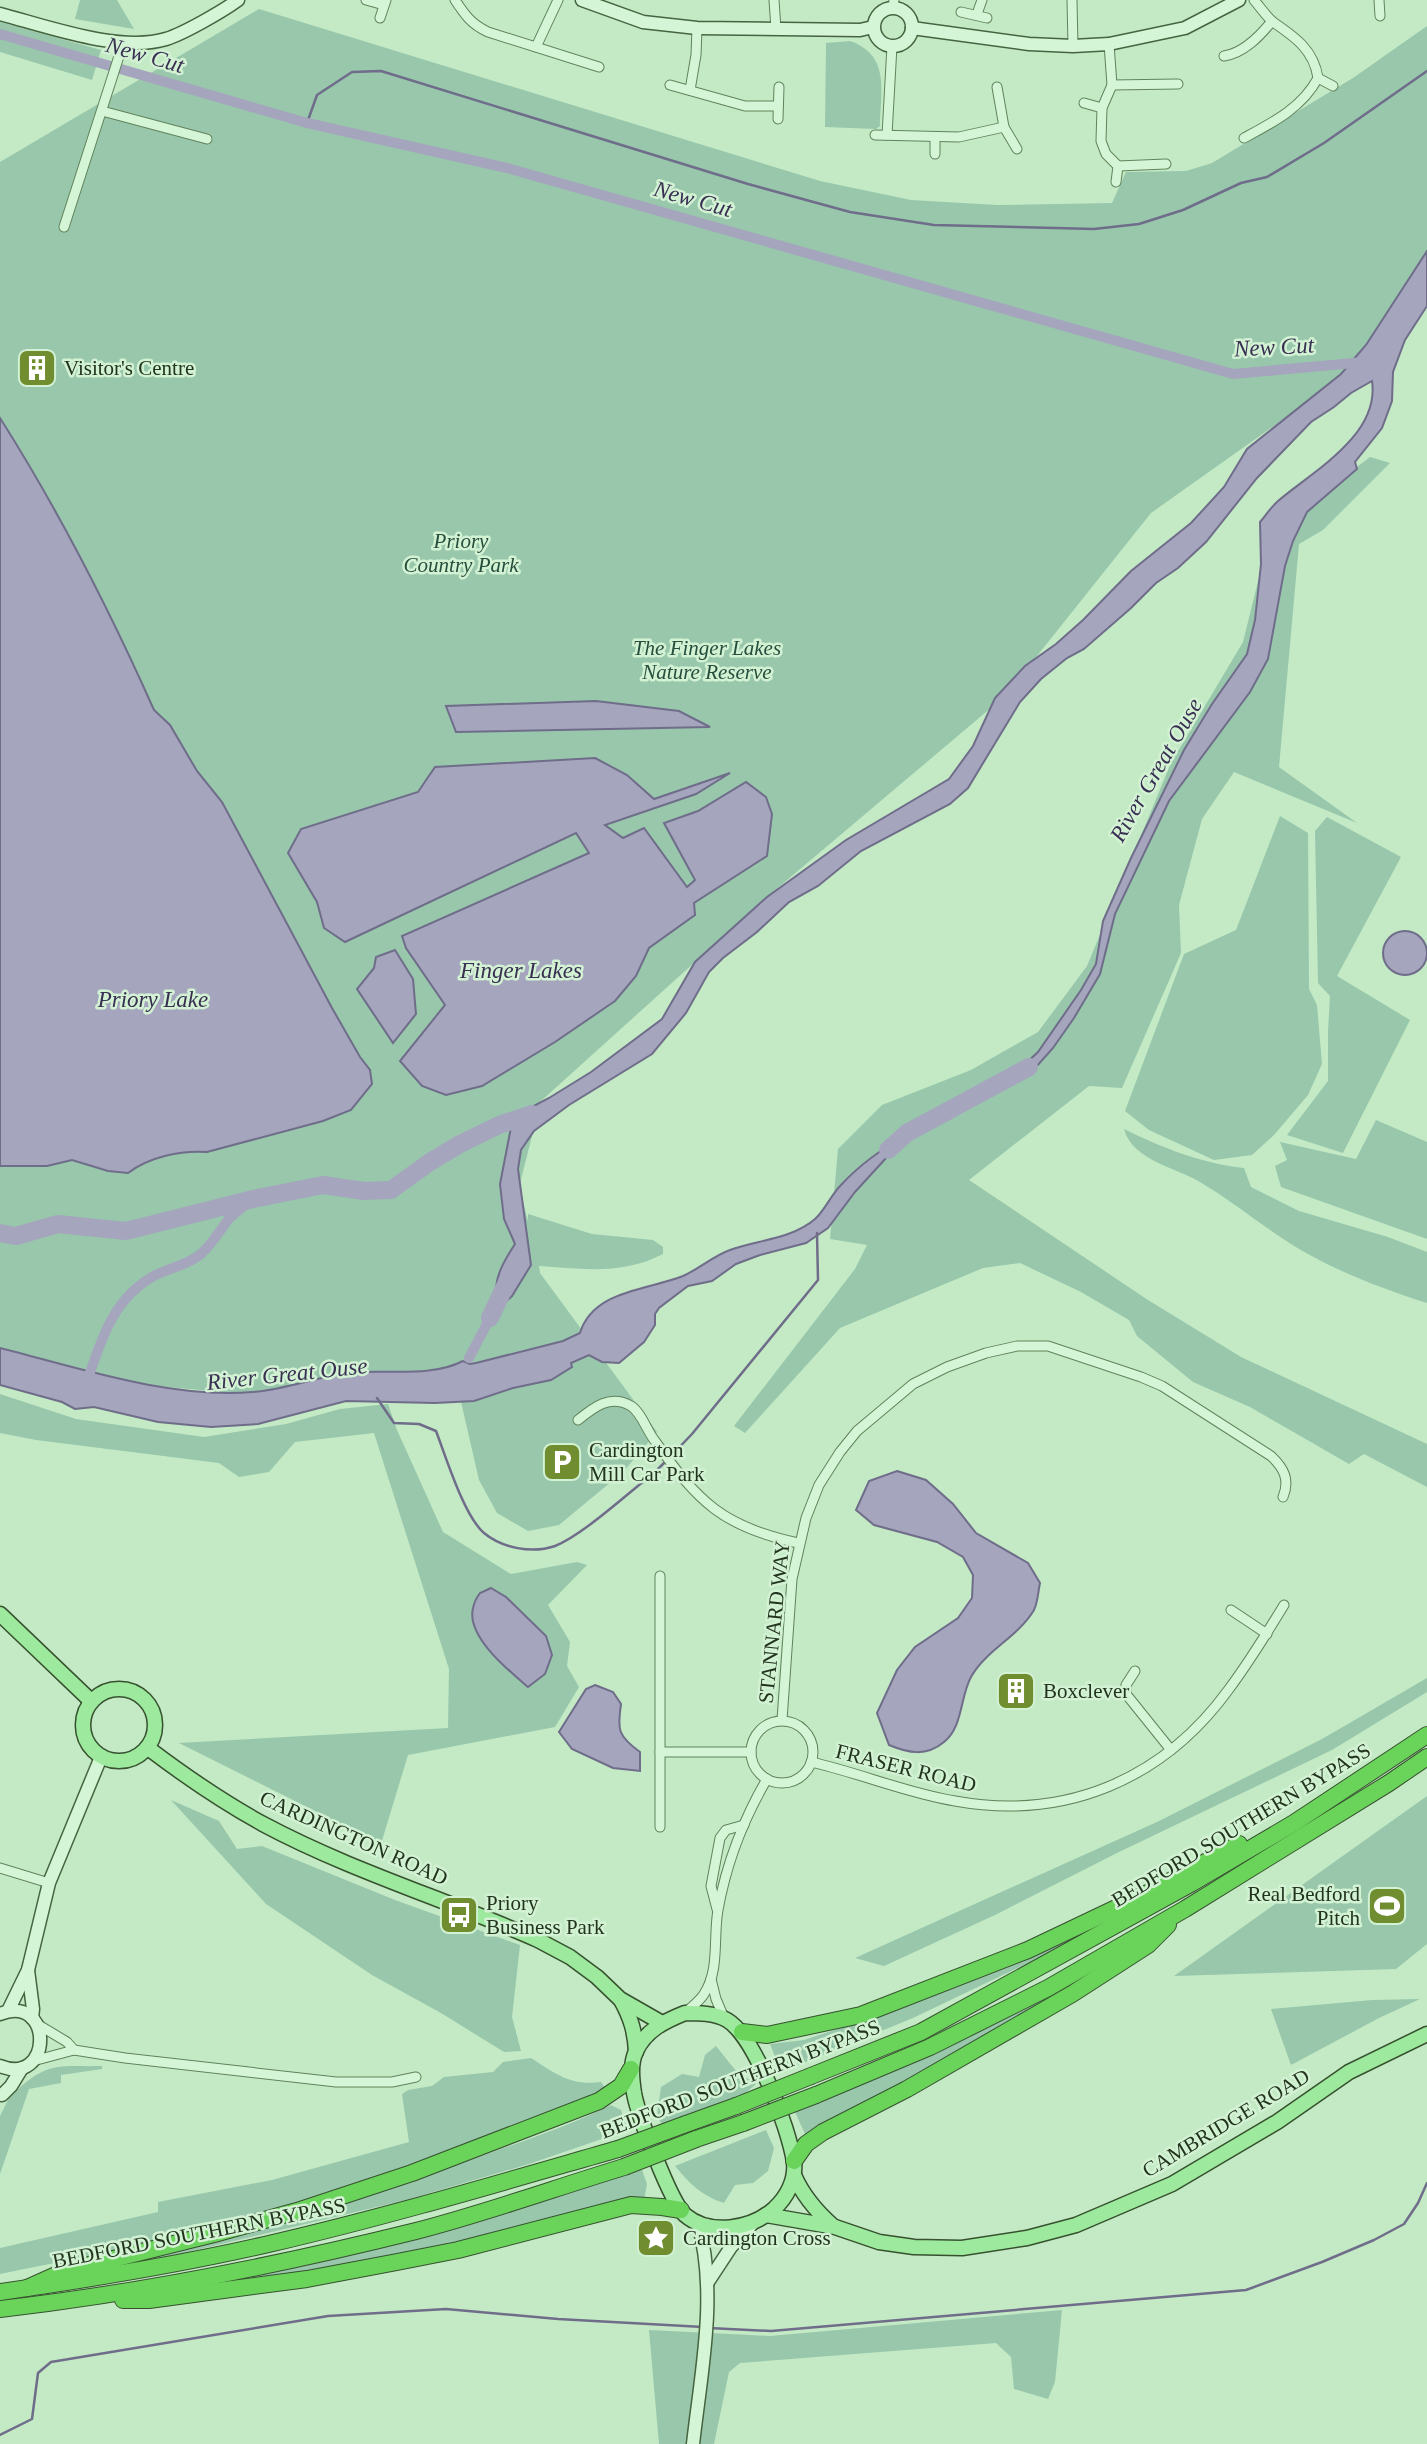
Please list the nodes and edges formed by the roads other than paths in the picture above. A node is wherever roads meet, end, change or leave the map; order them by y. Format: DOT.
graph roads {
  1 [pos="238,0"];
  2 [pos="366,0"];
  3 [pos="455,0"];
  4 [pos="558,0"];
  5 [pos="582,0"];
  6 [pos="774,0"];
  7 [pos="982,0"];
  8 [pos="1072,0"];
  9 [pos="1239,0"];
  10 [pos="1254,0"];
  11 [pos="1379,0"];
  12 [pos="385,3"];
  13 [pos="894,4"];
  14 [pos="961,12"];
  15 [pos="0,14"];
  16 [pos="977,14"];
  17 [pos="1380,16"];
  18 [pos="380,18"];
  19 [pos="987,18"];
  20 [pos="1272,21"];
  21 [pos="873,27"];
  22 [pos="697,28"];
  23 [pos="912,28"];
  24 [pos="776,29"];
  25 [pos="1109,44"];
  26 [pos="1073,46"];
  27 [pos="536,47"];
  28 [pos="892,47"];
  29 [pos="119,49"];
  30 [pos="1224,56"];
  31 [pos="599,66"];
  32 [pos="1318,78"];
  33 [pos="1178,84"];
  34 [pos="670,85"];
  35 [pos="1112,85"];
  36 [pos="1332,86"];
  37 [pos="779,87"];
  38 [pos="997,87"];
  39 [pos="690,90"];
  40 [pos="1084,103"];
  41 [pos="778,106"];
  42 [pos="1102,108"];
  43 [pos="102,111"];
  44 [pos="778,119"];
  45 [pos="1004,127"];
  46 [pos="875,135"];
  47 [pos="887,135"];
  48 [pos="935,137"];
  49 [pos="1244,138"];
  50 [pos="206,139"];
  51 [pos="1017,149"];
  52 [pos="934,154"];
  53 [pos="1166,164"];
  54 [pos="1118,166"];
  55 [pos="1116,182"];
  56 [pos="64,227"];
  57 [pos="578,1420"];
  58 [pos="1283,1497"];
  59 [pos="798,1543"];
  60 [pos="660,1576"];
  61 [pos="1284,1605"];
  62 [pos="1231,1610"];
  63 [pos="0,1614"];
  64 [pos="1266,1633"];
  65 [pos="1135,1671"];
  66 [pos="91,1701"];
  67 [pos="782,1720"];
  68 [pos="1427,1735"];
  69 [pos="148,1748"];
  70 [pos="1171,1750"];
  71 [pos="660,1752"];
  72 [pos="751,1752"];
  73 [pos="101,1757"];
  74 [pos="1427,1757"];
  75 [pos="811,1762"];
  76 [pos="767,1779"];
  77 [pos="1294,1823"];
  78 [pos="744,1825"];
  79 [pos="660,1827"];
  80 [pos="0,1868"];
  81 [pos="49,1883"];
  82 [pos="1185,1909"];
  83 [pos="718,1911"];
  84 [pos="28,1970"];
  85 [pos="712,1979"];
  86 [pos="620,1999"];
  87 [pos="4,2013"];
  88 [pos="685,2013"];
  89 [pos="724,2018"];
  90 [pos="34,2021"];
  91 [pos="662,2022"];
  92 [pos="742,2032"];
  93 [pos="1427,2034"];
  94 [pos="74,2050"];
  95 [pos="636,2052"];
  96 [pos="27,2064"];
  97 [pos="0,2066"];
  98 [pos="631,2069"];
  99 [pos="416,2077"];
  100 [pos="0,2082"];
  101 [pos="1,2099"];
  102 [pos="794,2168"];
  103 [pos="681,2210"];
  104 [pos="761,2218"];
  105 [pos="698,2223"];
  106 [pos="835,2227"];
  107 [pos="707,2283"];
  108 [pos="27,2288"];
  109 [pos="0,2292"];
  110 [pos="78,2300"];
  111 [pos="0,2309"];
  112 [pos="693,2444"];
  1 -- 29 [label="street"];
  2 -- 12 [label="street"];
  3 -- 27 [label="street"];
  4 -- 27 [label="street"];
  5 -- 22 [label="street"];
  6 -- 24 [label="street"];
  7 -- 16 [label="street"];
  8 -- 26 [label="street"];
  9 -- 25 [label="street"];
  10 -- 20 [label="street"];
  11 -- 17 [label="street"];
  12 -- 18 [label="street"];
  13 -- 21 [label="street"];
  13 -- 23 [label="street"];
  14 -- 16 [label="street"];
  15 -- 29 [label="street"];
  16 -- 19 [label="street"];
  20 -- 30 [label="street"];
  20 -- 32 [label="street"];
  21 -- 24 [label="street"];
  21 -- 28 [label="street"];
  22 -- 24 [label="street"];
  22 -- 39 [label="street"];
  23 -- 26 [label="street"];
  23 -- 28 [label="street"];
  25 -- 26 [label="street"];
  25 -- 35 [label="street"];
  27 -- 31 [label="street"];
  28 -- 47 [label="street"];
  29 -- 43 [label="street"];
  32 -- 36 [label="street"];
  32 -- 49 [label="street"];
  33 -- 35 [label="street"];
  34 -- 39 [label="street"];
  35 -- 42 [label="street"];
  37 -- 41 [label="street"];
  38 -- 45 [label="street"];
  39 -- 41 [label="street"];
  40 -- 42 [label="street"];
  41 -- 44 [label="street"];
  42 -- 54 [label="street"];
  43 -- 50 [label="street"];
  43 -- 56 [label="street"];
  45 -- 48 [label="street"];
  45 -- 51 [label="street"];
  46 -- 47 [label="street"];
  47 -- 48 [label="street"];
  48 -- 52 [label="street"];
  53 -- 54 [label="street"];
  54 -- 55 [label="street"];
  57 -- 59 [label="street"];
  58 -- 59 [label="street, STANNARD WAY"];
  59 -- 67 [label="street, STANNARD WAY"];
  60 -- 71 [label="street"];
  61 -- 64 [label="street, FRASER ROAD"];
  62 -- 64 [label="street"];
  63 -- 66 [label="main road"];
  64 -- 70 [label="street, FRASER ROAD"];
  65 -- 70 [label="street"];
  66 -- 69 [label="main road"];
  66 -- 73 [label="main road"];
  67 -- 72 [label="street"];
  67 -- 75 [label="street"];
  68 -- 77 [label="highway, BEDFORD SOUTHERN BYPASS"];
  69 -- 73 [label="main road"];
  69 -- 86 [label="main road, CARDINGTON ROAD"];
  70 -- 75 [label="street, FRASER ROAD"];
  71 -- 72 [label="street"];
  71 -- 79 [label="street"];
  72 -- 76 [label="street"];
  73 -- 81 [label="street"];
  74 -- 82 [label="highway, BEDFORD SOUTHERN BYPASS"];
  75 -- 76 [label="street"];
  76 -- 78 [label="street"];
  77 -- 92 [label="highway"];
  77 -- 108 [label="highway, BEDFORD SOUTHERN BYPASS, bridge"];
  78 -- 83 [label="street"];
  78 -- 83 [label="street"];
  80 -- 81 [label="street"];
  81 -- 84 [label="street"];
  82 -- 102 [label="highway"];
  82 -- 110 [label="highway, BEDFORD SOUTHERN BYPASS, bridge"];
  83 -- 85 [label="street"];
  84 -- 87 [label="street"];
  84 -- 90 [label="street"];
  85 -- 88 [label="street"];
  85 -- 89 [label="street"];
  86 -- 91 [label="main road, CARDINGTON ROAD"];
  86 -- 95 [label="main road, CARDINGTON ROAD"];
  87 -- 90 [label="street"];
  88 -- 89 [label="main road"];
  88 -- 91 [label="main road"];
  89 -- 92 [label="main road"];
  90 -- 94 [label="street"];
  90 -- 96 [label="street"];
  91 -- 95 [label="main road"];
  92 -- 102 [label="main road"];
  93 -- 106 [label="main road, CAMBRIDGE ROAD"];
  94 -- 96 [label="street"];
  94 -- 99 [label="street"];
  95 -- 98 [label="main road"];
  96 -- 97 [label="street"];
  96 -- 101 [label="street"];
  98 -- 103 [label="main road"];
  98 -- 108 [label="highway"];
  100 -- 101 [label="street"];
  102 -- 104 [label="main road"];
  102 -- 106 [label="main road, CAMBRIDGE ROAD"];
  103 -- 105 [label="main road"];
  103 -- 110 [label="highway"];
  104 -- 105 [label="main road"];
  104 -- 106 [label="main road, CAMBRIDGE ROAD"];
  104 -- 107 [label="street"];
  105 -- 107 [label="street"];
  107 -- 112 [label="street"];
  108 -- 109 [label="highway, BEDFORD SOUTHERN BYPASS"];
  110 -- 111 [label="highway, BEDFORD SOUTHERN BYPASS"];
}
